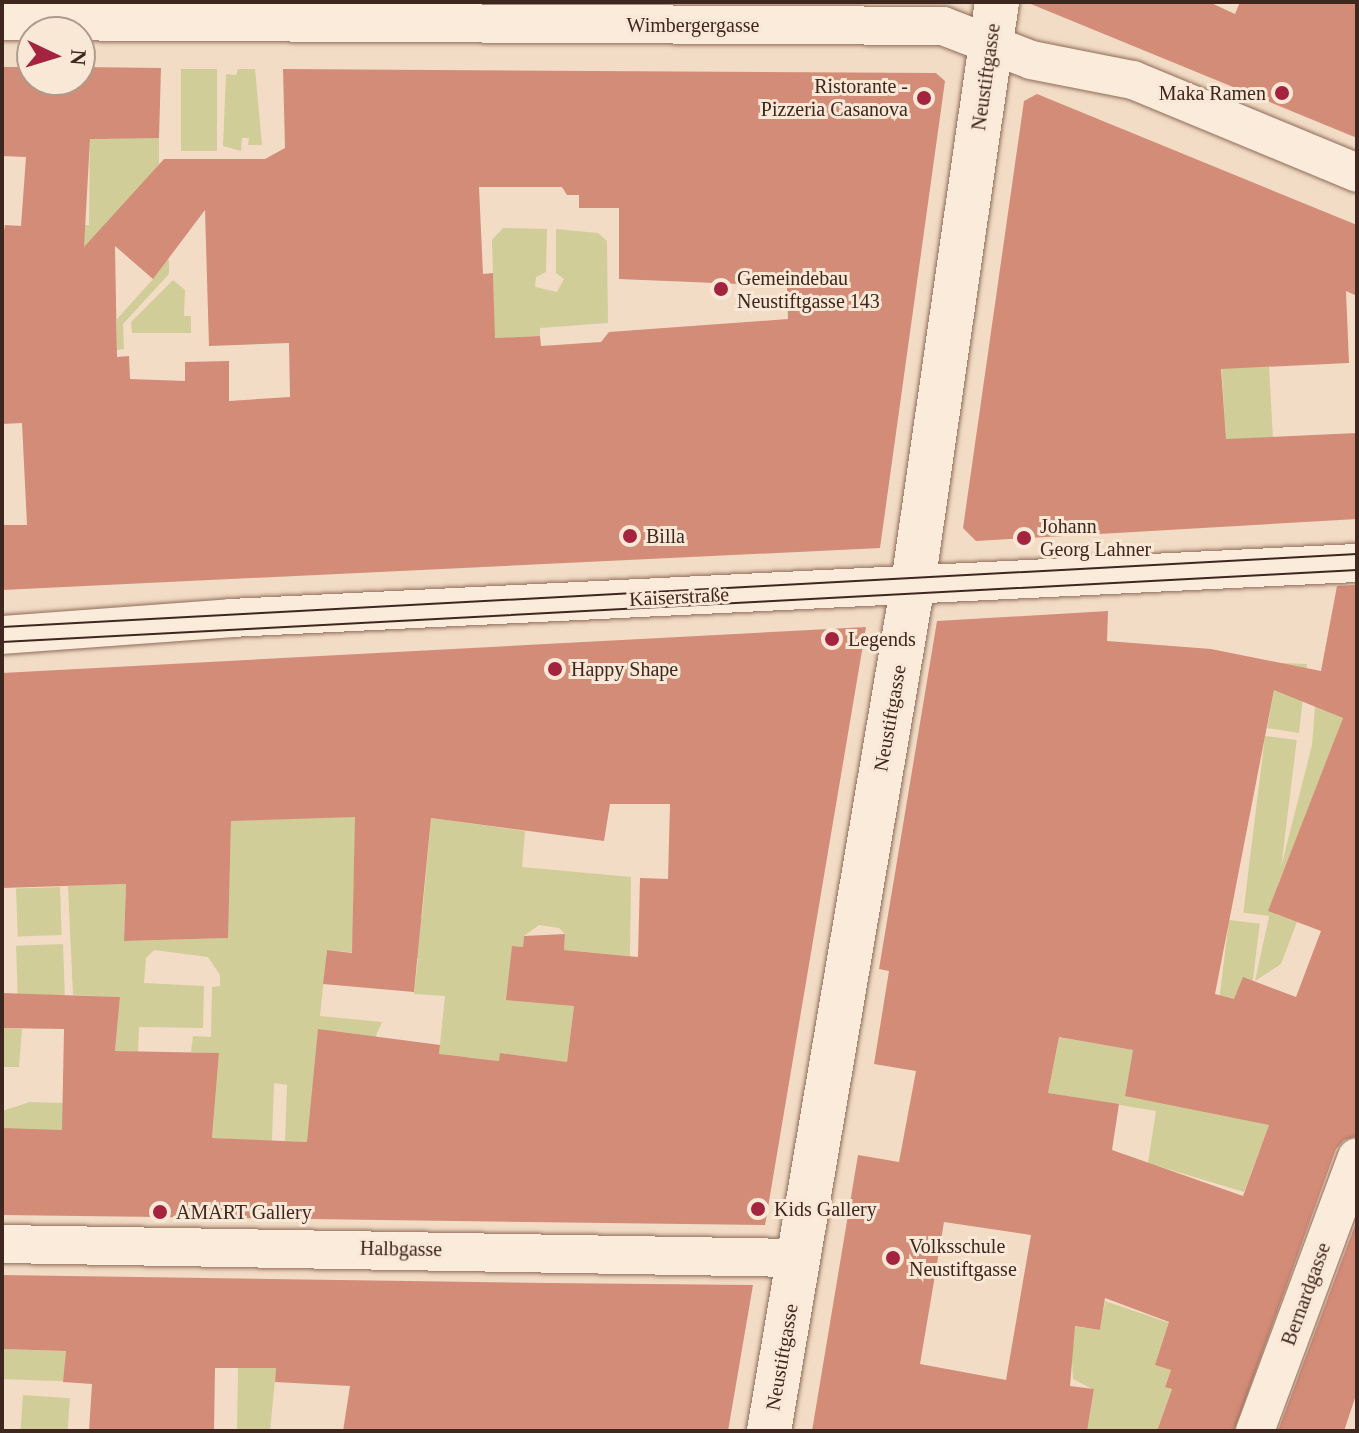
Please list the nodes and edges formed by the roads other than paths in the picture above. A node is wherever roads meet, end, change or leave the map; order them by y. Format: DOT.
graph roads {
  1 [pos="997,2"];
  2 [pos="2,21"];
  3 [pos="991,45"];
  4 [pos="1357,173"];
  5 [pos="1357,563"];
  6 [pos="912,585"];
  7 [pos="2,635"];
  8 [pos="1357,1157"];
  9 [pos="2,1244"];
  10 [pos="799,1258"];
  11 [pos="769,1431"];
  12 [pos="1255,1431"];
  1 -- 3 [label="main road, Neustiftgasse"];
  2 -- 3 [label="street, Wimbergergasse"];
  3 -- 4 [label="street, Wimbergergasse"];
  3 -- 6 [label="main road, Neustiftgasse"];
  5 -- 6 [label="street, Kaiserstraße"];
  6 -- 7 [label="street, Kaiserstraße"];
  6 -- 10 [label="main road, Neustiftgasse"];
  8 -- 12 [label="street, Bernardgasse"];
  9 -- 10 [label="street, Halbgasse"];
  10 -- 11 [label="main road, Neustiftgasse"];
}
